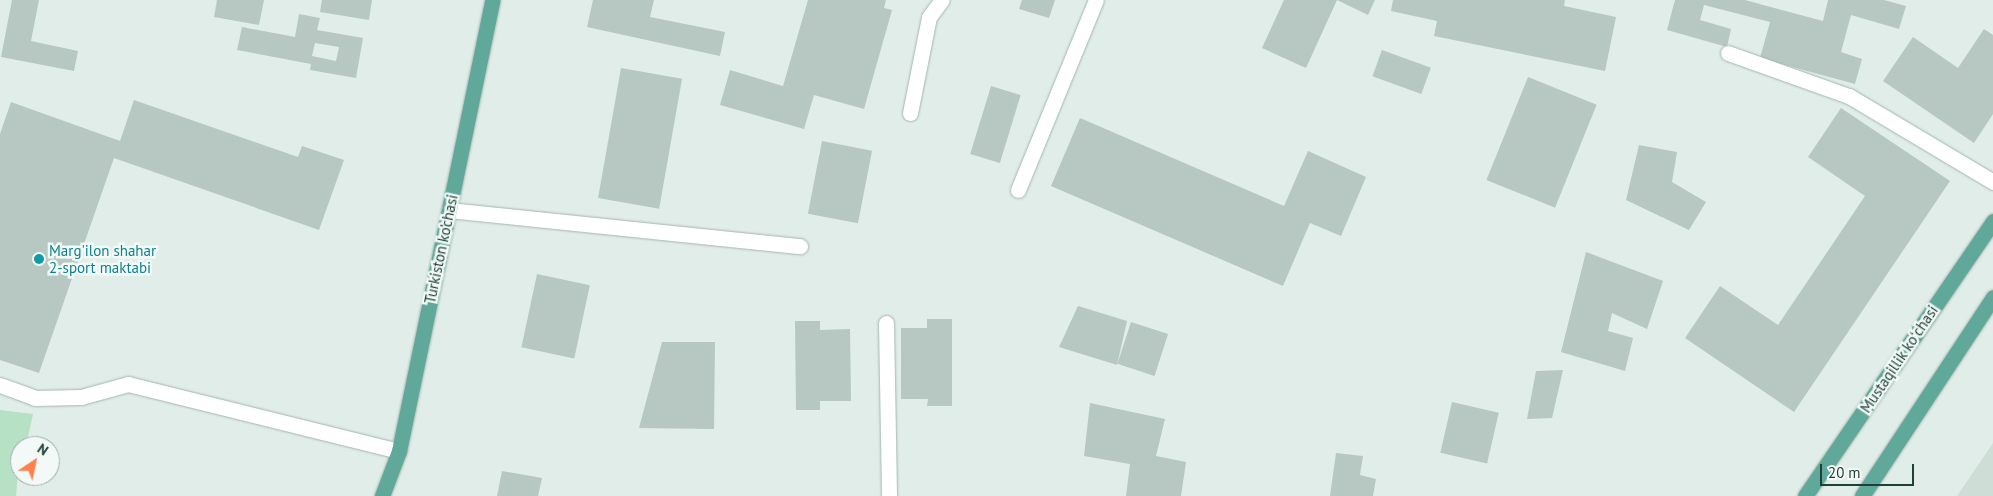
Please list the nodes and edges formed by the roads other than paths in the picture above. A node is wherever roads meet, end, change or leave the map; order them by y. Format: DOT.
graph roads {
  1 [pos="492,0"];
  2 [pos="942,0"];
  3 [pos="1096,0"];
  4 [pos="1728,53"];
  5 [pos="910,113"];
  6 [pos="1993,182"];
  7 [pos="1018,190"];
  8 [pos="449,210"];
  9 [pos="1993,222"];
  10 [pos="800,246"];
  11 [pos="1993,297"];
  12 [pos="886,323"];
  13 [pos="0,385"];
  14 [pos="399,450"];
  15 [pos="382,496"];
  16 [pos="889,496"];
  17 [pos="1805,496"];
  18 [pos="1862,496"];
  1 -- 8 [label="main road, Turkiston ko’chasi"];
  2 -- 5 [label="street"];
  3 -- 7 [label="street"];
  4 -- 6 [label="street"];
  8 -- 10 [label="street"];
  8 -- 14 [label="main road, Turkiston ko’chasi"];
  9 -- 17 [label="main road, Mustaqillik koʻchasi"];
  11 -- 18 [label="main road"];
  12 -- 16 [label="street"];
  13 -- 14 [label="street"];
  14 -- 15 [label="main road, Turkiston ko’chasi"];
}
